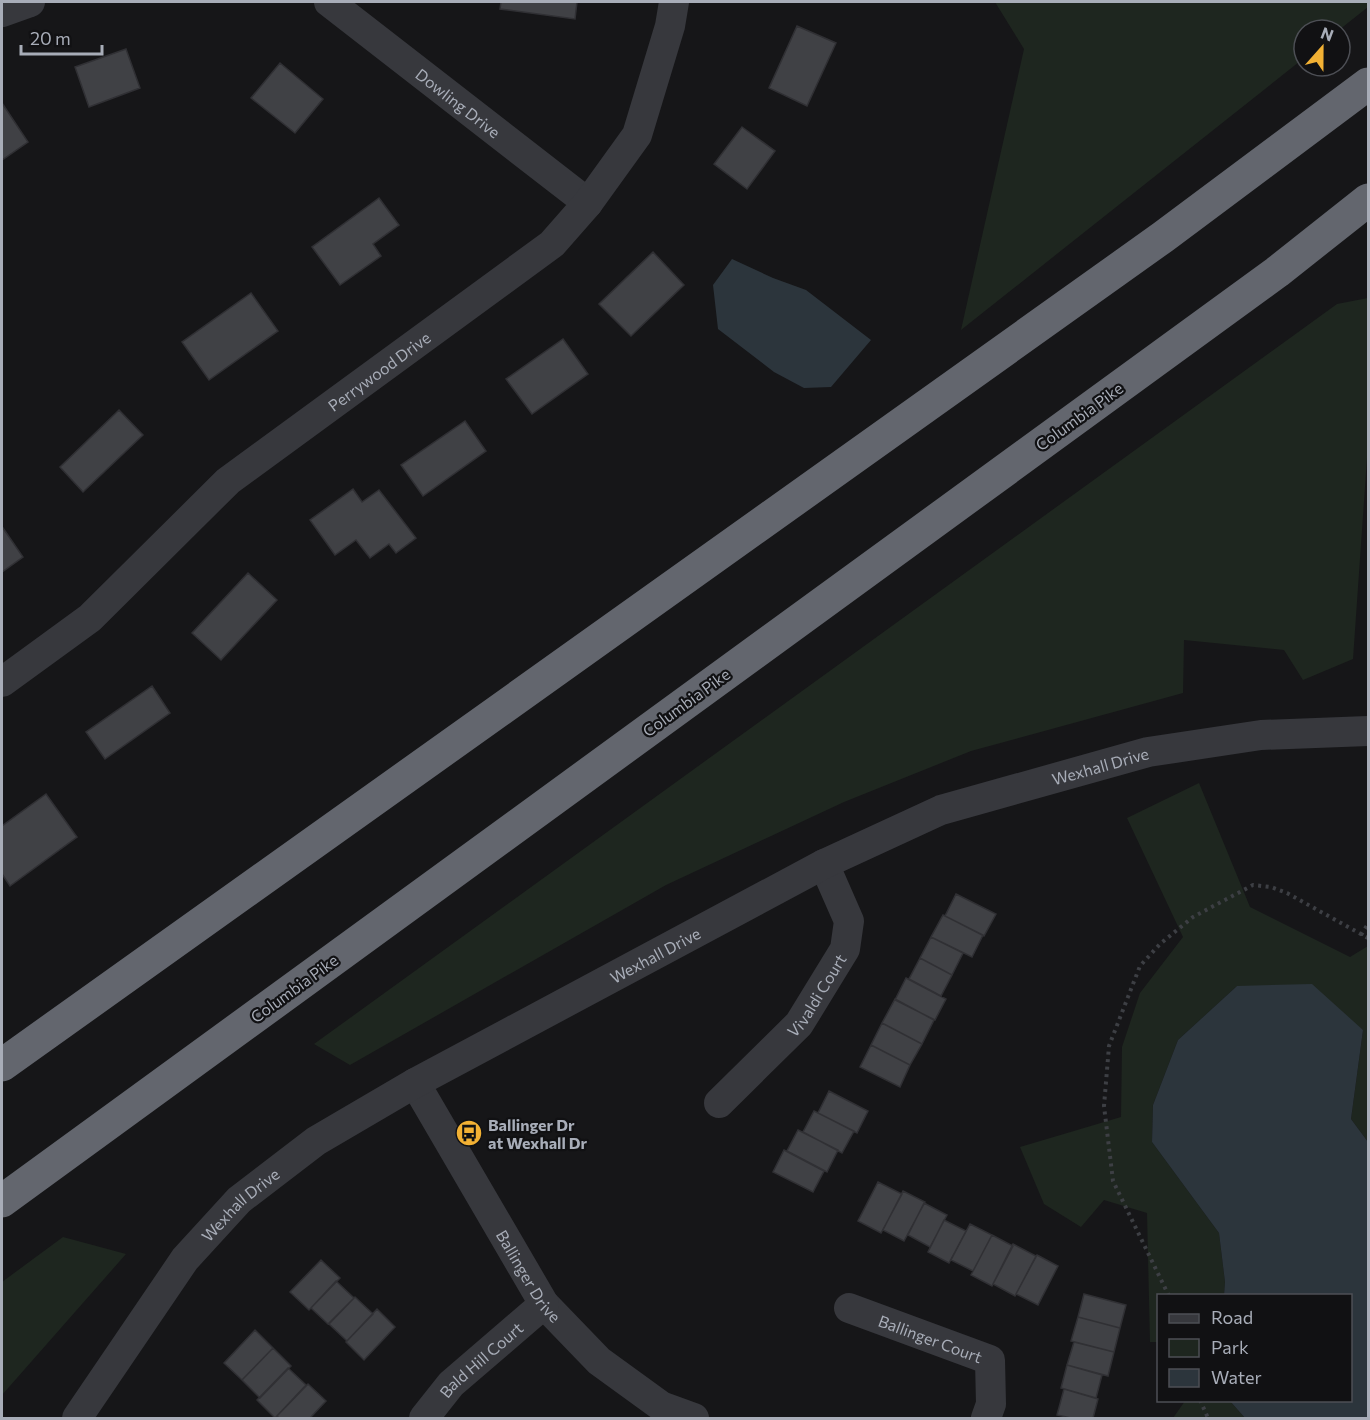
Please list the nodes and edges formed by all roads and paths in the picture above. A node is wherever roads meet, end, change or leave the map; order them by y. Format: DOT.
graph roads {
  1 [pos="30,2"];
  2 [pos="329,2"];
  3 [pos="674,2"];
  4 [pos="2,12"];
  5 [pos="1368,84"];
  6 [pos="1368,200"];
  7 [pos="588,203"];
  8 [pos="2,682"];
  9 [pos="1368,731"];
  10 [pos="824,864"];
  11 [pos="1368,924"];
  12 [pos="1361,935"];
  13 [pos="1368,938"];
  14 [pos="2,1065"];
  15 [pos="415,1083"];
  16 [pos="719,1103"];
  17 [pos="2,1201"];
  18 [pos="1168,1294"];
  19 [pos="544,1304"];
  20 [pos="849,1308"];
  21 [pos="1200,1402"];
  22 [pos="76,1419"];
  23 [pos="424,1419"];
  24 [pos="694,1419"];
  25 [pos="986,1419"];
  26 [pos="1208,1419"];
  1 -- 4 [label="street"];
  2 -- 7 [label="street, Dowling Drive"];
  3 -- 7 [label="street, Perrywood Drive"];
  5 -- 14 [label="highway"];
  6 -- 17 [label="highway, Columbia Pike"];
  7 -- 8 [label="street, Perrywood Drive"];
  9 -- 10 [label="street, Wexhall Drive"];
  10 -- 15 [label="street, Wexhall Drive"];
  10 -- 16 [label="street, Vivaldi Court"];
  11 -- 12 [label="path"];
  12 -- 13 [label="path"];
  12 -- 18 [label="path"];
  15 -- 19 [label="street, Ballinger Drive"];
  15 -- 22 [label="street, Wexhall Drive"];
  19 -- 23 [label="street, Bald Hill Court"];
  19 -- 24 [label="street, Ballinger Drive"];
  20 -- 25 [label="street, Ballinger Court"];
  21 -- 26 [label="path"];
}
